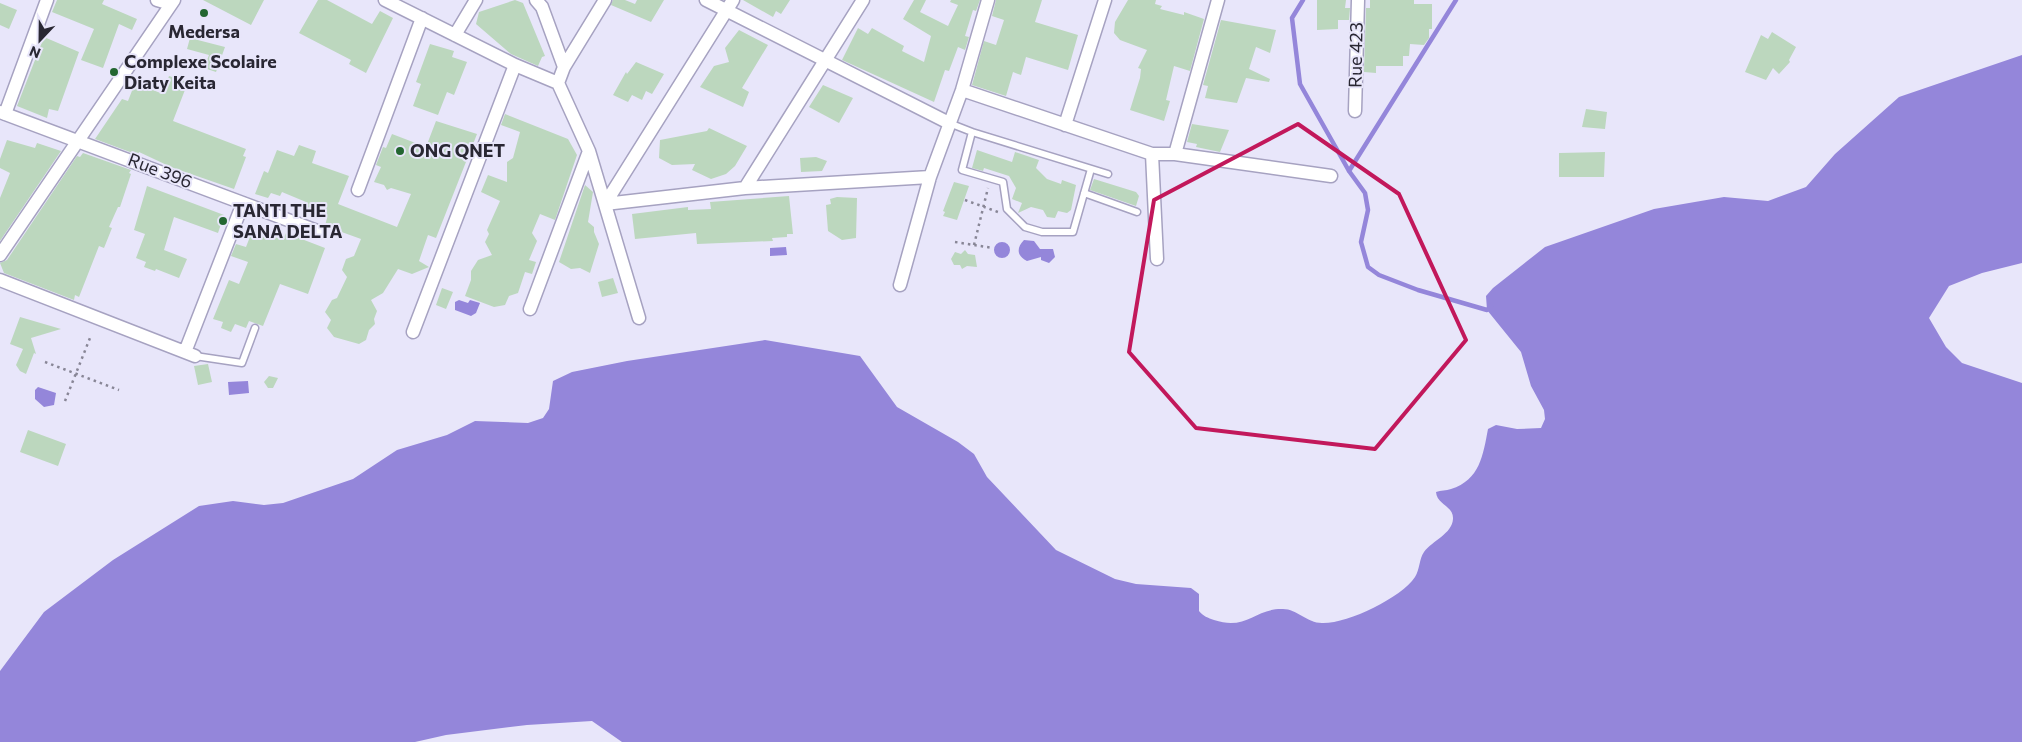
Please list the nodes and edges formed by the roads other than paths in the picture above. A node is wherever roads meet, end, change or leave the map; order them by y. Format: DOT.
graph roads {
  1 [pos="47,0"];
  2 [pos="157,0"];
  3 [pos="385,0"];
  4 [pos="476,0"];
  5 [pos="536,0"];
  6 [pos="606,0"];
  7 [pos="706,0"];
  8 [pos="863,0"];
  9 [pos="988,0"];
  10 [pos="1105,0"];
  11 [pos="1218,0"];
  12 [pos="1358,0"];
  13 [pos="172,2"];
  14 [pos="729,5"];
  15 [pos="422,18"];
  16 [pos="455,35"];
  17 [pos="826,62"];
  18 [pos="515,65"];
  19 [pos="564,68"];
  20 [pos="558,83"];
  21 [pos="962,90"];
  22 [pos="1355,110"];
  23 [pos="3,112"];
  24 [pos="949,123"];
  25 [pos="1065,124"];
  26 [pos="972,132"];
  27 [pos="78,140"];
  28 [pos="589,151"];
  29 [pos="1152,154"];
  30 [pos="1176,154"];
  31 [pos="1091,169"];
  32 [pos="1108,174"];
  33 [pos="1331,176"];
  34 [pos="930,177"];
  35 [pos="745,188"];
  36 [pos="358,190"];
  37 [pos="1084,193"];
  38 [pos="243,203"];
  39 [pos="605,204"];
  40 [pos="1136,212"];
  41 [pos="320,232"];
  42 [pos="0,255"];
  43 [pos="1157,259"];
  44 [pos="0,280"];
  45 [pos="900,286"];
  46 [pos="530,309"];
  47 [pos="639,318"];
  48 [pos="255,328"];
  49 [pos="412,332"];
  50 [pos="190,354"];
  1 -- 23 [label="street"];
  2 -- 13 [label="street"];
  3 -- 15 [label="street"];
  4 -- 16 [label="street"];
  5 -- 19 [label="street"];
  6 -- 19 [label="street"];
  7 -- 14 [label="street"];
  8 -- 17 [label="street"];
  9 -- 21 [label="street"];
  10 -- 25 [label="street"];
  11 -- 30 [label="street"];
  12 -- 22 [label="street, Rue 423"];
  13 -- 27 [label="street"];
  14 -- 17 [label="street"];
  14 -- 39 [label="street"];
  15 -- 16 [label="street"];
  15 -- 36 [label="street"];
  16 -- 18 [label="street"];
  17 -- 24 [label="street"];
  17 -- 35 [label="street"];
  18 -- 20 [label="street"];
  18 -- 49 [label="street"];
  19 -- 20 [label="street"];
  20 -- 28 [label="street"];
  21 -- 24 [label="street"];
  21 -- 25 [label="street"];
  23 -- 27 [label="street, Rue 396"];
  24 -- 26 [label="lane"];
  24 -- 34 [label="street"];
  25 -- 29 [label="street"];
  26 -- 31 [label="lane"];
  26 -- 37 [label="lane"];
  27 -- 38 [label="street, Rue 396"];
  27 -- 42 [label="street"];
  28 -- 39 [label="street"];
  28 -- 46 [label="street"];
  29 -- 30 [label="street"];
  29 -- 43 [label="street"];
  30 -- 33 [label="street"];
  31 -- 32 [label="lane"];
  31 -- 37 [label="lane"];
  34 -- 35 [label="street"];
  34 -- 45 [label="street"];
  35 -- 39 [label="street"];
  37 -- 40 [label="lane"];
  38 -- 41 [label="street, Rue 396"];
  38 -- 50 [label="street"];
  39 -- 47 [label="street"];
  44 -- 50 [label="street"];
  48 -- 50 [label="lane"];
}
